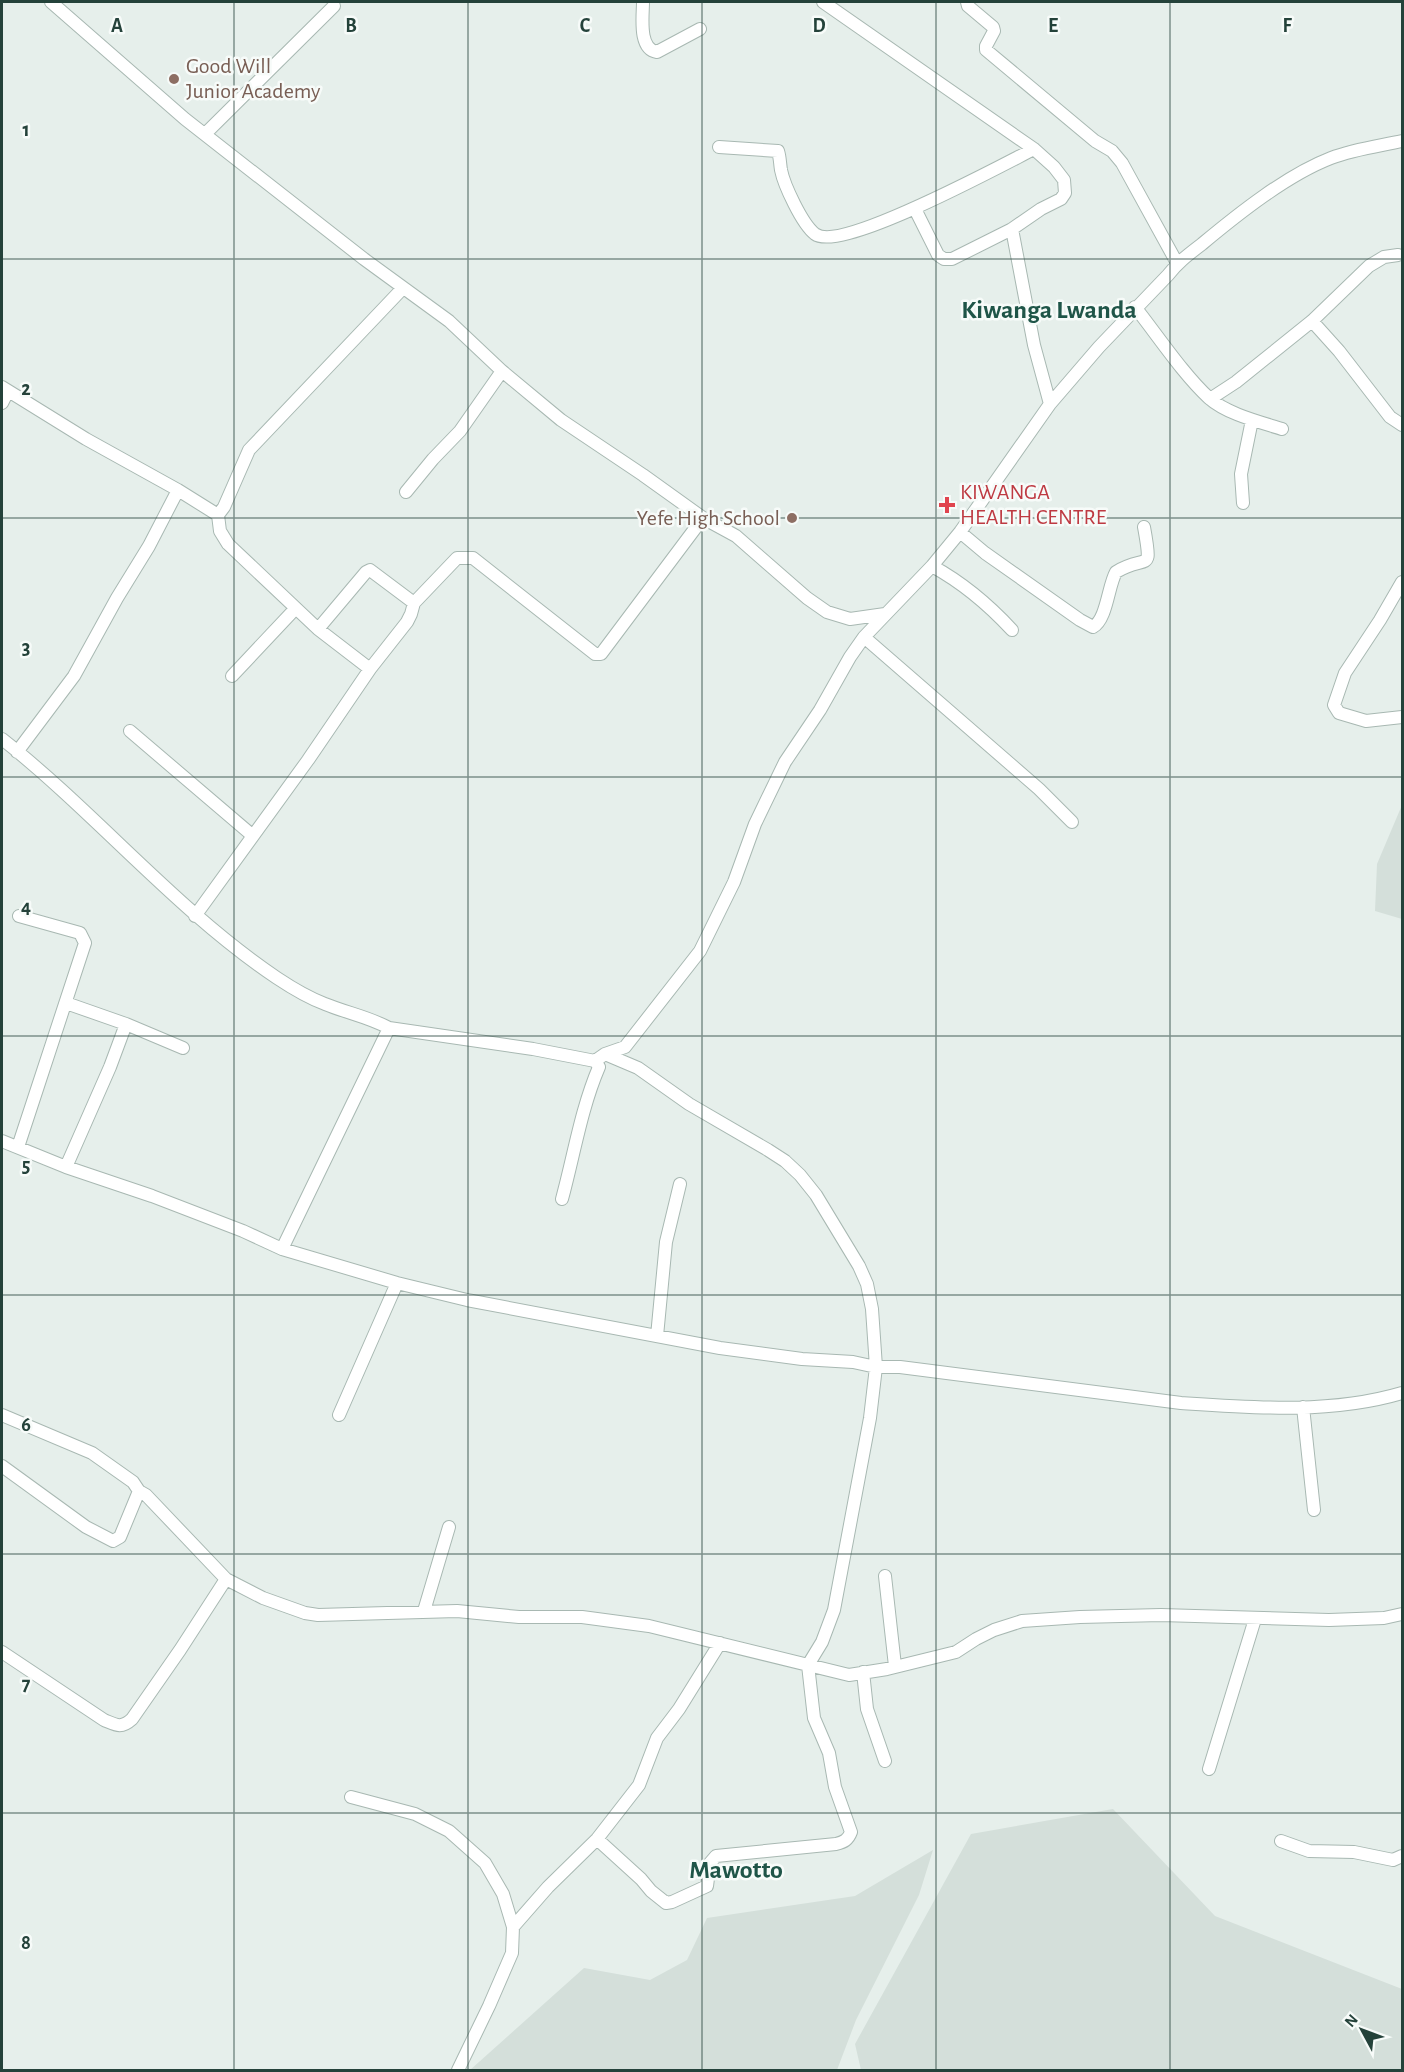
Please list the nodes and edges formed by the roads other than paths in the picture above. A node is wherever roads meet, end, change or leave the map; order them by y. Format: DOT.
graph roads {
  1 [pos="643,2"];
  2 [pos="823,2"];
  3 [pos="967,2"];
  4 [pos="58,4"];
  5 [pos="334,6"];
  6 [pos="700,29"];
  7 [pos="205,134"];
  8 [pos="1402,141"];
  9 [pos="719,147"];
  10 [pos="1034,149"];
  11 [pos="915,209"];
  12 [pos="1012,229"];
  13 [pos="1398,255"];
  14 [pos="1177,263"];
  15 [pos="404,288"];
  16 [pos="1136,307"];
  17 [pos="1312,321"];
  18 [pos="502,371"];
  19 [pos="5,389"];
  20 [pos="1210,399"];
  21 [pos="2,403"];
  22 [pos="1050,404"];
  23 [pos="1252,420"];
  24 [pos="1402,425"];
  25 [pos="1282,429"];
  26 [pos="178,490"];
  27 [pos="406,492"];
  28 [pos="1243,503"];
  29 [pos="218,515"];
  30 [pos="703,518"];
  31 [pos="1144,527"];
  32 [pos="960,532"];
  33 [pos="932,566"];
  34 [pos="1402,582"];
  35 [pos="414,603"];
  36 [pos="295,609"];
  37 [pos="885,614"];
  38 [pos="318,629"];
  39 [pos="1012,630"];
  40 [pos="864,637"];
  41 [pos="370,669"];
  42 [pos="232,676"];
  43 [pos="1402,717"];
  44 [pos="130,731"];
  45 [pos="2,739"];
  46 [pos="17,752"];
  47 [pos="1072,822"];
  48 [pos="253,836"];
  49 [pos="20,916"];
  50 [pos="195,916"];
  51 [pos="66,1003"];
  52 [pos="126,1024"];
  53 [pos="389,1028"];
  54 [pos="183,1048"];
  55 [pos="600,1058"];
  56 [pos="2,1141"];
  57 [pos="18,1147"];
  58 [pos="66,1167"];
  59 [pos="680,1184"];
  60 [pos="562,1199"];
  61 [pos="282,1249"];
  62 [pos="397,1283"];
  63 [pos="657,1336"];
  64 [pos="876,1367"];
  65 [pos="1402,1393"];
  66 [pos="1303,1407"];
  67 [pos="339,1415"];
  68 [pos="2,1416"];
  69 [pos="2,1466"];
  70 [pos="139,1491"];
  71 [pos="1314,1510"];
  72 [pos="449,1527"];
  73 [pos="885,1576"];
  74 [pos="226,1579"];
  75 [pos="424,1611"];
  76 [pos="1402,1614"];
  77 [pos="1255,1618"];
  78 [pos="720,1644"];
  79 [pos="2,1652"];
  80 [pos="808,1665"];
  81 [pos="895,1666"];
  82 [pos="863,1672"];
  83 [pos="885,1761"];
  84 [pos="1209,1769"];
  85 [pos="351,1797"];
  86 [pos="597,1839"];
  87 [pos="1281,1841"];
  88 [pos="1402,1856"];
  89 [pos="513,1927"];
  90 [pos="458,2070"];
  1 -- 6 [label="street"];
  2 -- 10 [label="street"];
  3 -- 14 [label="street"];
  4 -- 7 [label="street"];
  5 -- 7 [label="street"];
  7 -- 15 [label="street"];
  8 -- 14 [label="street"];
  9 -- 11 [label="street"];
  10 -- 11 [label="street"];
  10 -- 12 [label="street"];
  11 -- 12 [label="street"];
  12 -- 22 [label="street"];
  13 -- 17 [label="street"];
  14 -- 16 [label="street"];
  15 -- 18 [label="street"];
  15 -- 29 [label="street"];
  16 -- 20 [label="street"];
  16 -- 22 [label="street"];
  17 -- 20 [label="street"];
  17 -- 24 [label="street"];
  18 -- 27 [label="street"];
  18 -- 30 [label="street"];
  19 -- 21 [label="street"];
  19 -- 26 [label="street"];
  20 -- 23 [label="street"];
  22 -- 32 [label="street"];
  23 -- 25 [label="street"];
  23 -- 28 [label="street"];
  26 -- 29 [label="street"];
  26 -- 46 [label="street"];
  29 -- 36 [label="street"];
  30 -- 35 [label="street"];
  30 -- 37 [label="street"];
  31 -- 32 [label="street"];
  32 -- 33 [label="street"];
  33 -- 37 [label="street"];
  33 -- 39 [label="street"];
  34 -- 43 [label="street"];
  35 -- 38 [label="street"];
  35 -- 41 [label="street"];
  36 -- 38 [label="street"];
  36 -- 42 [label="street"];
  37 -- 40 [label="street"];
  38 -- 41 [label="street"];
  40 -- 47 [label="street"];
  40 -- 55 [label="street"];
  41 -- 48 [label="street"];
  44 -- 48 [label="street"];
  45 -- 46 [label="street"];
  46 -- 50 [label="street"];
  48 -- 50 [label="street"];
  49 -- 51 [label="street"];
  50 -- 53 [label="street"];
  51 -- 52 [label="street"];
  51 -- 57 [label="street"];
  52 -- 54 [label="street"];
  52 -- 58 [label="street"];
  53 -- 55 [label="street"];
  53 -- 61 [label="street"];
  55 -- 60 [label="street"];
  55 -- 64 [label="street"];
  56 -- 57 [label="street"];
  57 -- 58 [label="street"];
  58 -- 61 [label="street"];
  59 -- 63 [label="street"];
  61 -- 62 [label="street"];
  62 -- 63 [label="street"];
  62 -- 67 [label="street"];
  63 -- 64 [label="street"];
  64 -- 66 [label="street"];
  64 -- 80 [label="street"];
  65 -- 66 [label="street"];
  66 -- 71 [label="street"];
  68 -- 70 [label="street"];
  69 -- 70 [label="street"];
  70 -- 74 [label="street"];
  72 -- 75 [label="street"];
  73 -- 81 [label="street"];
  74 -- 75 [label="street"];
  74 -- 79 [label="street"];
  75 -- 78 [label="street"];
  76 -- 77 [label="street"];
  77 -- 81 [label="street"];
  77 -- 84 [label="street"];
  78 -- 80 [label="street"];
  78 -- 86 [label="street"];
  80 -- 82 [label="street"];
  80 -- 86 [label="street"];
  81 -- 82 [label="street"];
  82 -- 83 [label="street"];
  85 -- 89 [label="street"];
  86 -- 89 [label="street"];
  87 -- 88 [label="street"];
  89 -- 90 [label="street"];
}
